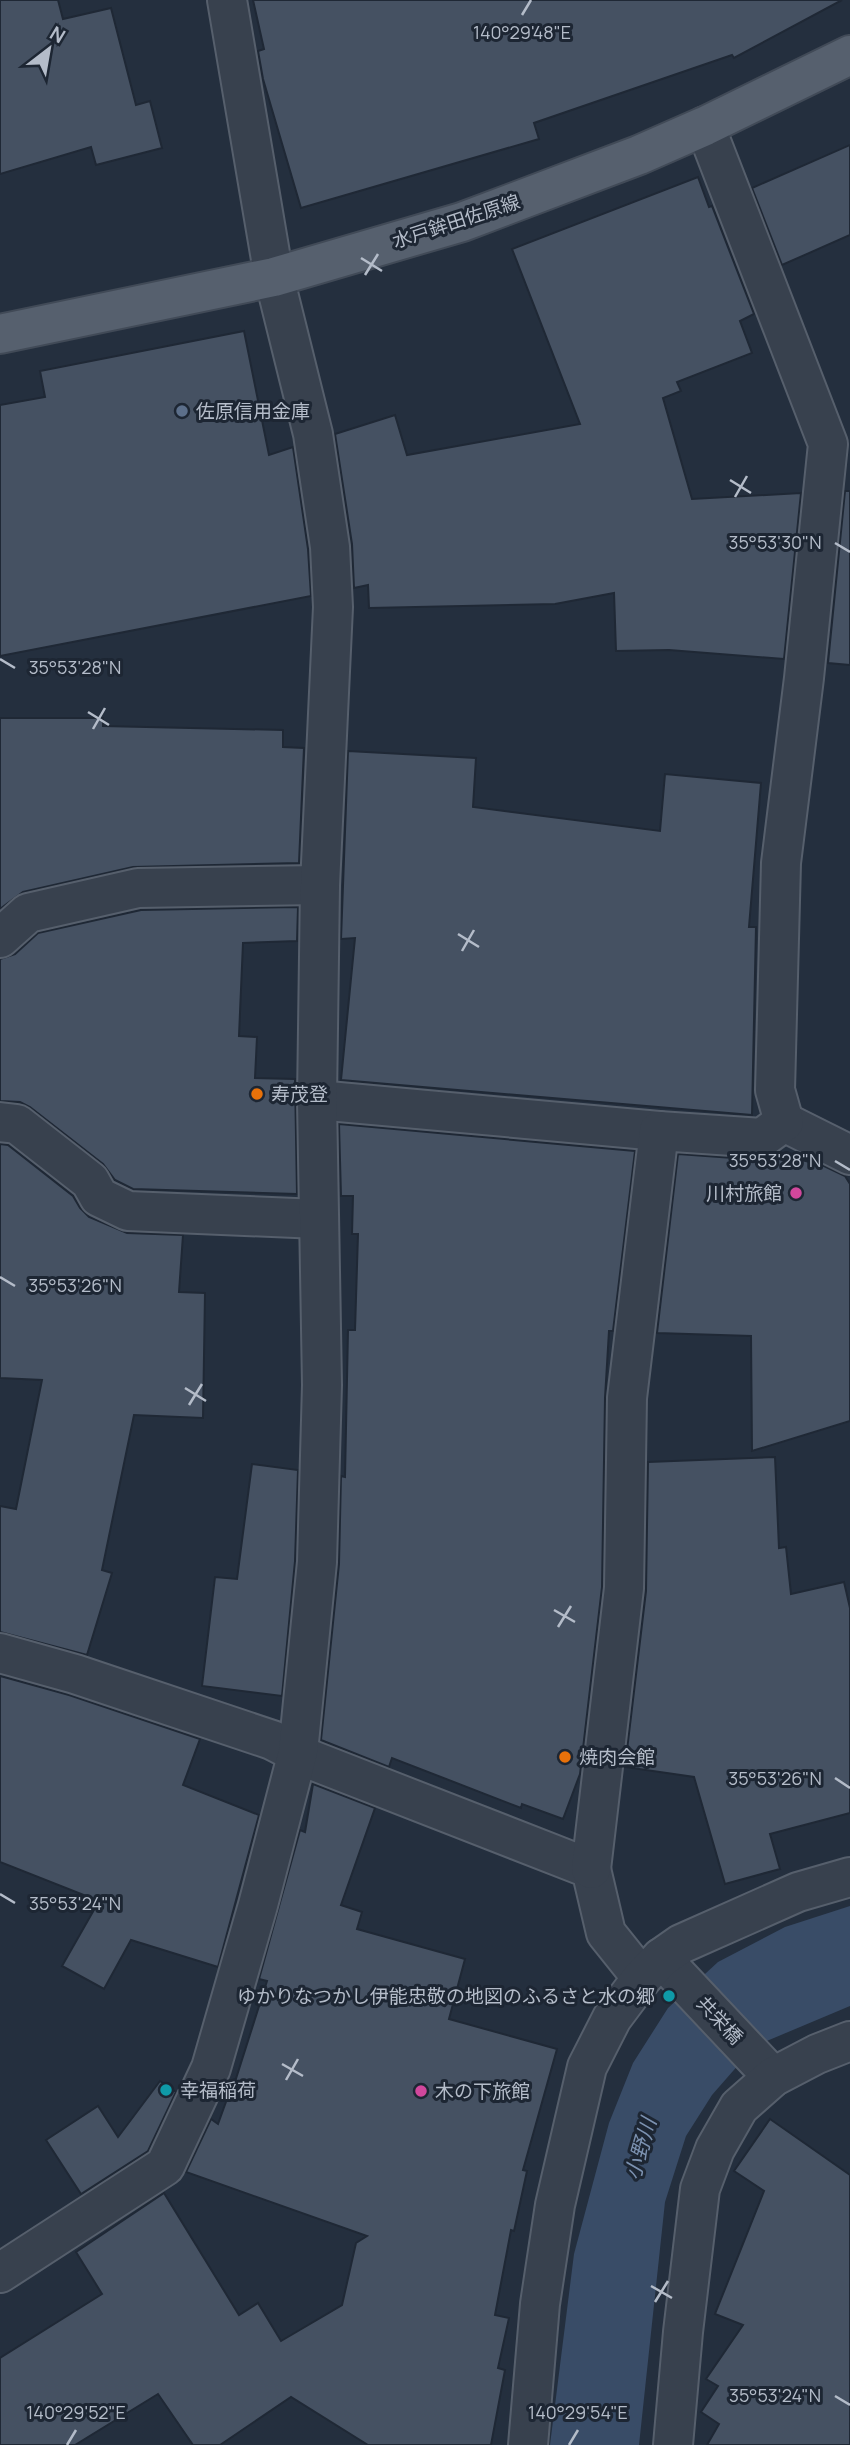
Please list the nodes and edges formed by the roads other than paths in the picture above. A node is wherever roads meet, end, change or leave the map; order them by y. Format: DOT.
graph roads {
  1 [pos="226,0"];
  2 [pos="850,55"];
  3 [pos="705,126"];
  4 [pos="274,277"];
  5 [pos="0,334"];
  6 [pos="320,885"];
  7 [pos="0,938"];
  8 [pos="317,1100"];
  9 [pos="0,1122"];
  10 [pos="784,1122"];
  11 [pos="659,1131"];
  12 [pos="850,1155"];
  13 [pos="319,1219"];
  14 [pos="0,1653"];
  15 [pos="298,1752"];
  16 [pos="591,1869"];
  17 [pos="850,1877"];
  18 [pos="652,1968"];
  19 [pos="850,2041"];
  20 [pos="762,2065"];
  21 [pos="0,2273"];
  22 [pos="528,2445"];
  23 [pos="673,2445"];
  1 -- 4 [label="street"];
  2 -- 3 [label="main road, 水戸鉾田佐原線"];
  3 -- 4 [label="main road, 水戸鉾田佐原線"];
  3 -- 10 [label="street"];
  4 -- 5 [label="main road, 水戸鉾田佐原線"];
  4 -- 6 [label="street"];
  6 -- 7 [label="street"];
  6 -- 8 [label="street"];
  8 -- 11 [label="street"];
  8 -- 13 [label="street"];
  9 -- 13 [label="street"];
  10 -- 11 [label="street"];
  10 -- 12 [label="street"];
  11 -- 16 [label="street, 共栄橋"];
  13 -- 15 [label="street"];
  14 -- 15 [label="street"];
  15 -- 16 [label="street"];
  15 -- 21 [label="street"];
  16 -- 18 [label="street, 共栄橋"];
  17 -- 18 [label="street"];
  18 -- 20 [label="street, 共栄橋"];
  18 -- 22 [label="street"];
  19 -- 20 [label="street"];
  20 -- 23 [label="street"];
}
